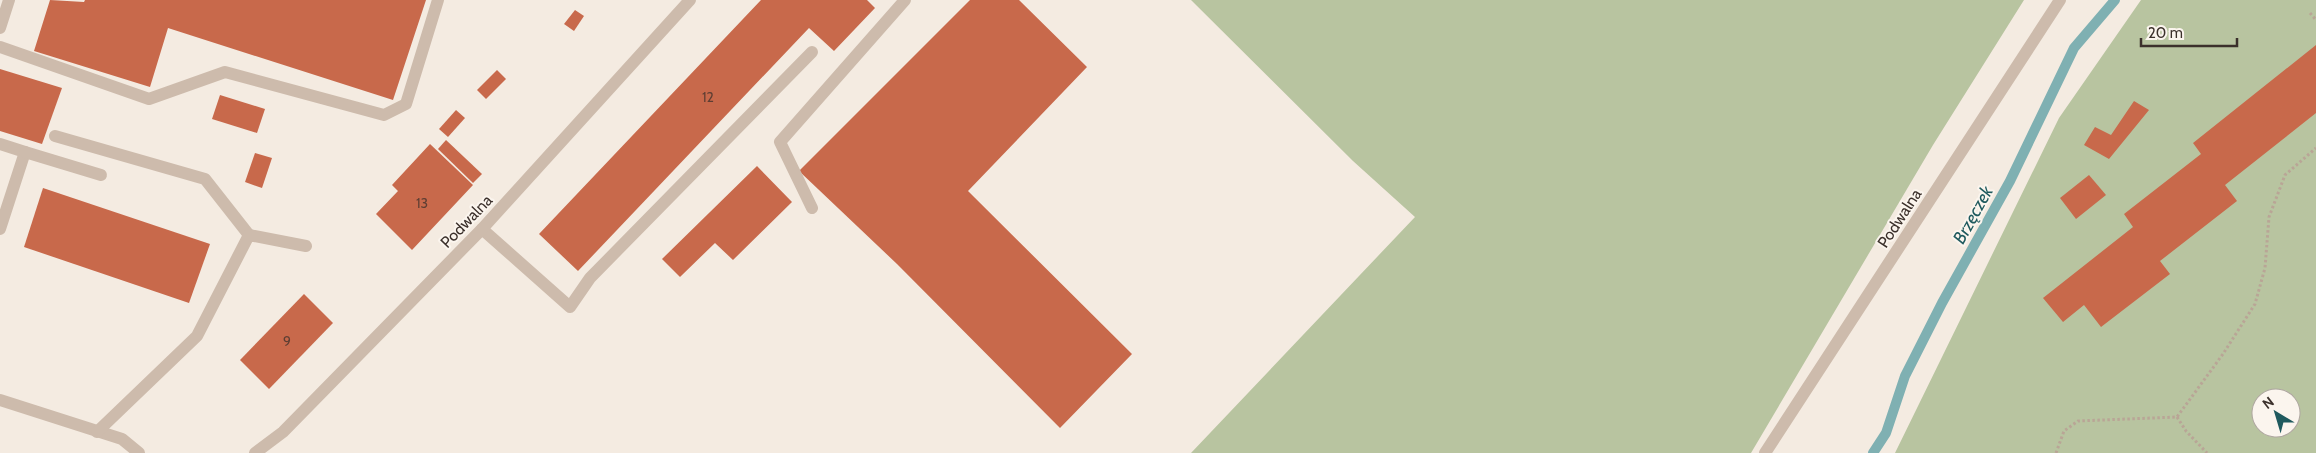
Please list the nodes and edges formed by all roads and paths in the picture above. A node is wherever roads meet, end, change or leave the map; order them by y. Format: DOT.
graph roads {
  1 [pos="9,0"];
  2 [pos="438,0"];
  3 [pos="690,0"];
  4 [pos="904,0"];
  5 [pos="2060,0"];
  6 [pos="2310,13"];
  7 [pos="2316,20"];
  8 [pos="0,28"];
  9 [pos="0,47"];
  10 [pos="812,52"];
  11 [pos="55,136"];
  12 [pos="0,144"];
  13 [pos="2316,148"];
  14 [pos="25,152"];
  15 [pos="101,176"];
  16 [pos="812,208"];
  17 [pos="0,229"];
  18 [pos="482,229"];
  19 [pos="249,235"];
  20 [pos="306,246"];
  21 [pos="0,400"];
  22 [pos="2177,417"];
  23 [pos="97,432"];
  24 [pos="139,453"];
  25 [pos="255,453"];
  26 [pos="1765,453"];
  27 [pos="2056,453"];
  28 [pos="2208,453"];
  1 -- 8 [label="street"];
  2 -- 9 [label="street"];
  3 -- 18 [label="street, Podwalna"];
  4 -- 16 [label="street"];
  5 -- 26 [label="street, Podwalna"];
  6 -- 7 [label="path"];
  10 -- 18 [label="street"];
  11 -- 19 [label="street"];
  12 -- 14 [label="street"];
  13 -- 22 [label="path"];
  14 -- 15 [label="street"];
  14 -- 17 [label="street"];
  18 -- 25 [label="street, Podwalna"];
  19 -- 20 [label="street"];
  19 -- 23 [label="street"];
  21 -- 23 [label="street"];
  22 -- 27 [label="path"];
  22 -- 28 [label="path"];
  23 -- 24 [label="street"];
}
